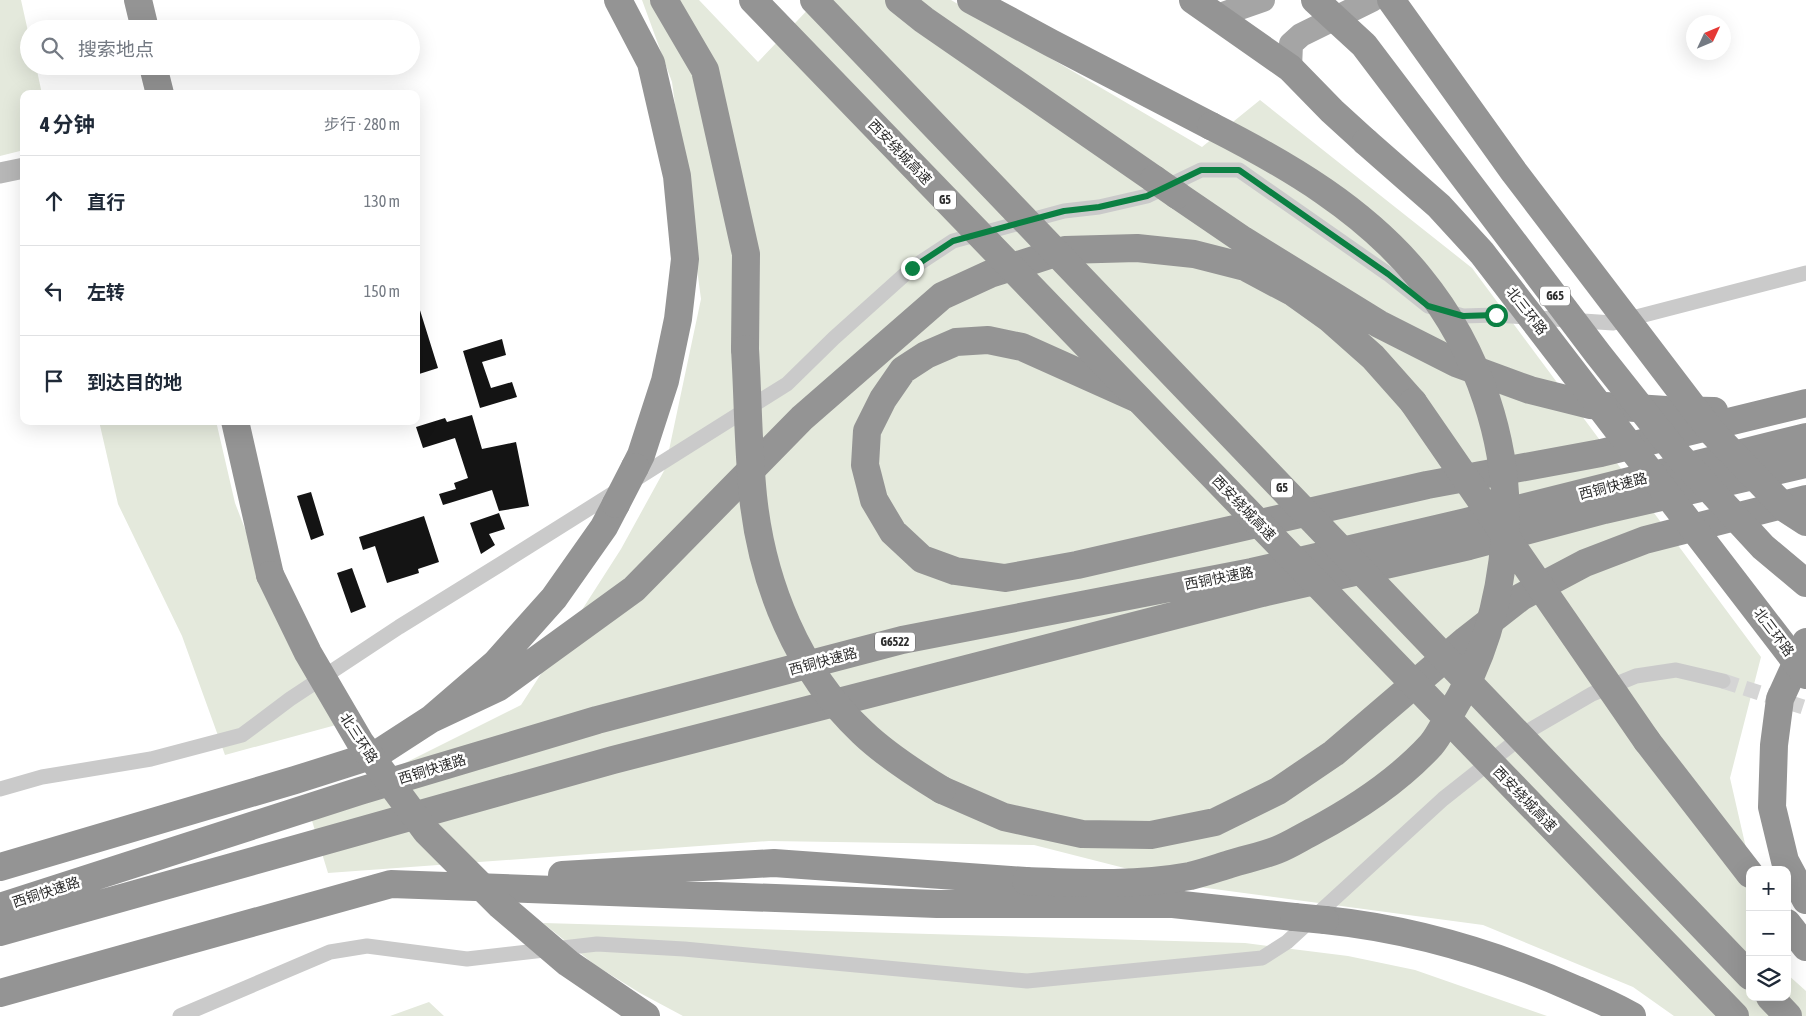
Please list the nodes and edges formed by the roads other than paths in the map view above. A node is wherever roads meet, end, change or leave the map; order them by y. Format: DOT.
graph roads {
  1 [pos="138,0"];
  2 [pos="618,0"];
  3 [pos="664,0"];
  4 [pos="753,0"];
  5 [pos="814,0"];
  6 [pos="898,0"];
  7 [pos="971,0"];
  8 [pos="1193,0"];
  9 [pos="1263,0"];
  10 [pos="1315,0"];
  11 [pos="1372,0"];
  12 [pos="1391,0"];
  13 [pos="1335,7"];
  14 [pos="1217,16"];
  15 [pos="143,20"];
  16 [pos="1290,68"];
  17 [pos="155,75"];
  18 [pos="159,90"];
  19 [pos="20,169"];
  20 [pos="0,173"];
  21 [pos="1806,273"];
  22 [pos="1138,399"];
  23 [pos="1806,403"];
  24 [pos="1773,412"];
  25 [pos="236,425"];
  26 [pos="1806,437"];
  27 [pos="1806,464"];
  28 [pos="1806,499"];
  29 [pos="1806,522"];
  30 [pos="1806,583"];
  31 [pos="1806,642"];
  32 [pos="1806,675"];
  33 [pos="1724,680"];
  34 [pos="431,719"];
  35 [pos="0,789"];
  36 [pos="0,868"];
  37 [pos="1746,869"];
  38 [pos="391,884"];
  39 [pos="1806,900"];
  40 [pos="0,907"];
  41 [pos="1791,928"];
  42 [pos="0,932"];
  43 [pos="1806,947"];
  44 [pos="1746,972"];
  45 [pos="0,993"];
  46 [pos="1774,1001"];
  47 [pos="180,1016"];
  48 [pos="646,1016"];
  49 [pos="1632,1016"];
  50 [pos="1735,1016"];
  51 [pos="1788,1016"];
  1 -- 15 [label="highway"];
  2 -- 34 [label="highway, bridge"];
  3 -- 28 [label="highway, bridge"];
  4 -- 22 [label="highway, 西安绕城高速 / G5, bridge"];
  5 -- 44 [label="highway, G5, bridge"];
  6 -- 24 [label="highway, bridge"];
  7 -- 38 [label="highway, bridge"];
  8 -- 14 [label="highway, 北三环路"];
  9 -- 14 [label="main road"];
  10 -- 30 [label="highway, G65, bridge"];
  11 -- 13 [label="main road"];
  12 -- 29 [label="highway, bridge"];
  13 -- 16 [label="main road"];
  14 -- 16 [label="highway, 北三环路"];
  16 -- 32 [label="highway, 北三环路, bridge"];
  17 -- 18 [label="highway"];
  19 -- 20 [label="street"];
  21 -- 35 [label="street"];
  22 -- 24 [label="highway"];
  22 -- 50 [label="highway, 西安绕城高速 / G5, bridge"];
  23 -- 24 [label="highway"];
  25 -- 48 [label="highway, 北三环路, bridge"];
  26 -- 40 [label="highway, 西铜快速路 / G6522"];
  27 -- 42 [label="highway, 西铜快速路"];
  31 -- 39 [label="highway"];
  33 -- 47 [label="street"];
  34 -- 36 [label="highway"];
  34 -- 37 [label="highway, bridge"];
  38 -- 45 [label="highway"];
  38 -- 49 [label="highway, bridge"];
  41 -- 43 [label="highway"];
  46 -- 51 [label="highway"];
}
